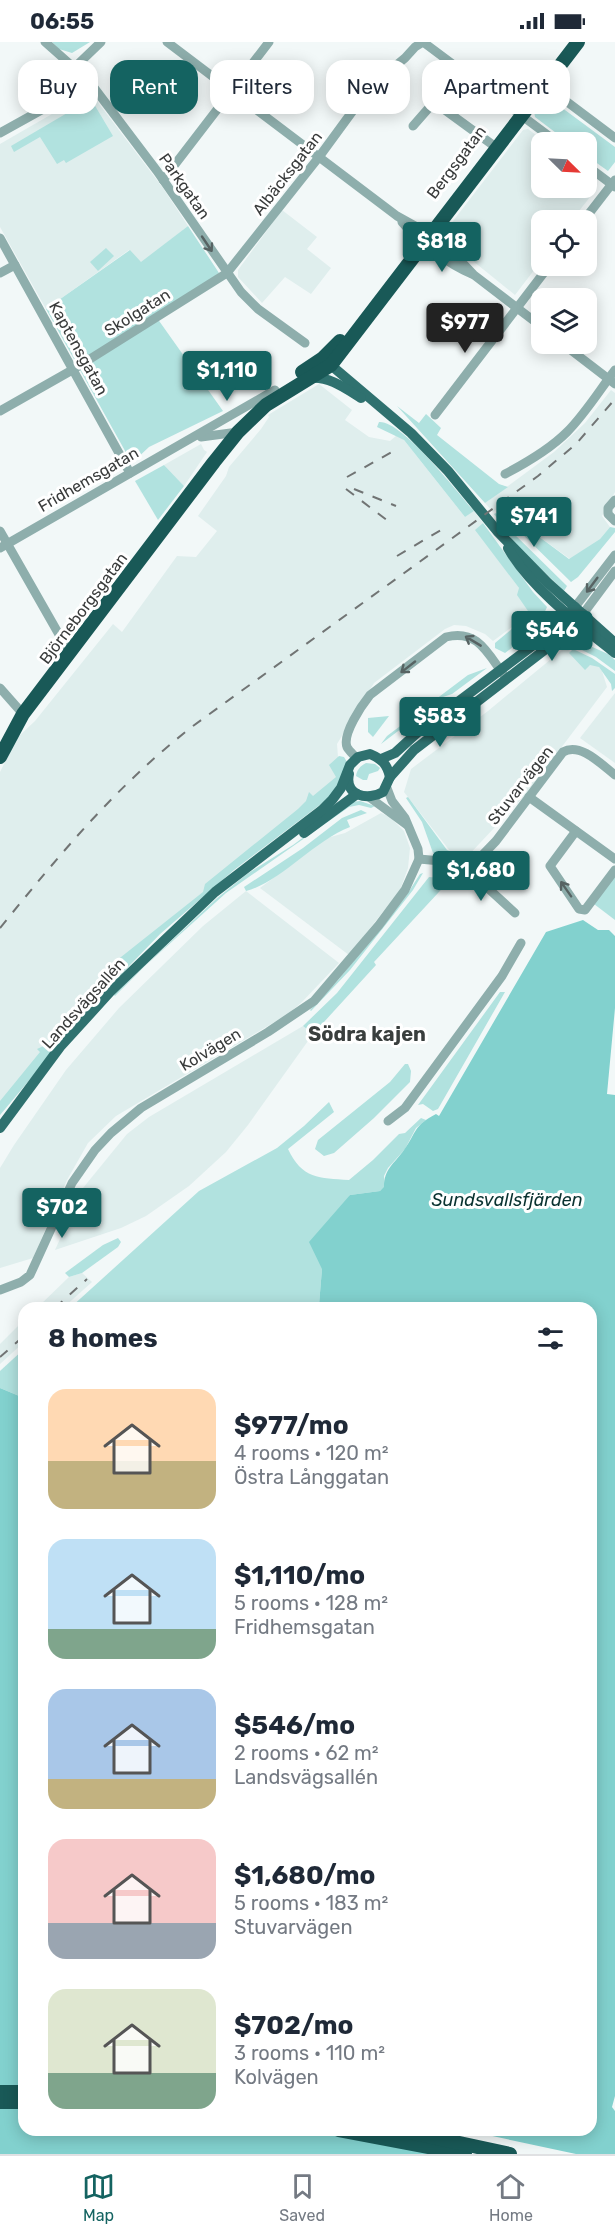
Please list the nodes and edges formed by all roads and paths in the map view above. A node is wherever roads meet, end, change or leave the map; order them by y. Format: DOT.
graph roads {
  1 [pos="45,42"];
  2 [pos="101,42"];
  3 [pos="167,42"];
  4 [pos="269,42"];
  5 [pos="568,42"];
  6 [pos="578,42"];
  7 [pos="418,43"];
  8 [pos="67,60"];
  9 [pos="82,60"];
  10 [pos="255,60"];
  11 [pos="443,60"];
  12 [pos="556,60"];
  13 [pos="562,60"];
  14 [pos="210,74"];
  15 [pos="98,95"];
  16 [pos="570,103"];
  17 [pos="34,114"];
  18 [pos="214,114"];
  19 [pos="262,114"];
  20 [pos="518,114"];
  21 [pos="520,114"];
  22 [pos="412,126"];
  23 [pos="544,132"];
  24 [pos="0,133"];
  25 [pos="615,138"];
  26 [pos="494,146"];
  27 [pos="319,157"];
  28 [pos="597,172"];
  29 [pos="163,180"];
  30 [pos="614,184"];
  31 [pos="592,210"];
  32 [pos="424,237"];
  33 [pos="0,238"];
  34 [pos="15,265"];
  35 [pos="0,273"];
  36 [pos="227,273"];
  37 [pos="541,276"];
  38 [pos="517,308"];
  39 [pos="531,319"];
  40 [pos="305,343"];
  41 [pos="576,354"];
  42 [pos="327,360"];
  43 [pos="74,369"];
  44 [pos="615,370"];
  45 [pos="308,378"];
  46 [pos="332,381"];
  47 [pos="612,381"];
  48 [pos="274,390"];
  49 [pos="382,410"];
  50 [pos="0,411"];
  51 [pos="435,415"];
  52 [pos="234,428"];
  53 [pos="193,438"];
  54 [pos="130,473"];
  55 [pos="505,474"];
  56 [pos="615,500"];
  57 [pos="615,521"];
  58 [pos="0,531"];
  59 [pos="4,546"];
  60 [pos="615,555"];
  61 [pos="615,571"];
  62 [pos="576,614"];
  63 [pos="615,643"];
  64 [pos="71,650"];
  65 [pos="615,654"];
  66 [pos="504,674"];
  67 [pos="0,688"];
  68 [pos="23,714"];
  69 [pos="0,757"];
  70 [pos="381,759"];
  71 [pos="354,762"];
  72 [pos="615,775"];
  73 [pos="388,782"];
  74 [pos="357,794"];
  75 [pos="529,796"];
  76 [pos="369,797"];
  77 [pos="406,825"];
  78 [pos="576,831"];
  79 [pos="615,859"];
  80 [pos="419,860"];
  81 [pos="468,870"];
  82 [pos="615,870"];
  83 [pos="199,907"];
  84 [pos="515,913"];
  85 [pos="521,943"];
  86 [pos="388,1121"];
  87 [pos="0,1128"];
  88 [pos="0,1290"];
  89 [pos="0,2092"];
  90 [pos="18,2092"];
  91 [pos="0,2102"];
  92 [pos="18,2102"];
  93 [pos="370,2136"];
  94 [pos="427,2136"];
  95 [pos="465,2154"];
  96 [pos="510,2154"];
  1 -- 8 [label="street, Parkgatan"];
  2 -- 9 [label="street"];
  3 -- 14 [label="street"];
  4 -- 10 [label="street"];
  5 -- 12 [label="highway, Bergsgatan"];
  6 -- 13 [label="highway, Bergsgatan"];
  7 -- 11 [label="street"];
  7 -- 27 [label="street, Albäcksgatan"];
  15 -- 29 [label="street, Parkgatan"];
  16 -- 25 [label="street"];
  17 -- 24 [label="street"];
  18 -- 29 [label="street"];
  19 -- 27 [label="street"];
  20 -- 26 [label="highway, Bergsgatan"];
  21 -- 23 [label="street"];
  22 -- 26 [label="street"];
  26 -- 32 [label="highway, Bergsgatan"];
  27 -- 32 [label="street"];
  27 -- 36 [label="street, Albäcksgatan"];
  28 -- 30 [label="street"];
  29 -- 36 [label="street, Parkgatan, one-way"];
  30 -- 31 [label="street"];
  32 -- 38 [label="street"];
  32 -- 42 [label="highway, Bergsgatan"];
  33 -- 34 [label="street, Kaptensgatan"];
  34 -- 35 [label="street"];
  34 -- 43 [label="street, Kaptensgatan"];
  36 -- 40 [label="street, Parkgatan"];
  36 -- 43 [label="street, Skolgatan"];
  37 -- 38 [label="street"];
  38 -- 39 [label="street"];
  38 -- 51 [label="street"];
  41 -- 47 [label="street"];
  42 -- 45 [label="highway"];
  42 -- 46 [label="main road"];
  42 -- 48 [label="highway, Fridhemsgatan"];
  42 -- 49 [label="main road"];
  43 -- 50 [label="street, Skolgatan"];
  43 -- 54 [label="street, Kaptensgatan"];
  44 -- 47 [label="street"];
  45 -- 46 [label="main road"];
  45 -- 52 [label="highway"];
  46 -- 49 [label="main road"];
  47 -- 55 [label="street"];
  48 -- 52 [label="highway, Fridhemsgatan"];
  48 -- 53 [label="street, Fridhemsgatan"];
  49 -- 62 [label="main road"];
  52 -- 53 [label="street, Fridhemsgatan"];
  52 -- 64 [label="highway, Björneborgsgatan"];
  53 -- 54 [label="street, Fridhemsgatan"];
  54 -- 59 [label="street, Fridhemsgatan"];
  56 -- 57 [label="street"];
  58 -- 59 [label="street"];
  59 -- 64 [label="street"];
  60 -- 62 [label="street, one-way"];
  61 -- 62 [label="street"];
  62 -- 63 [label="main road"];
  62 -- 65 [label="main road"];
  62 -- 66 [label="main road"];
  64 -- 68 [label="highway, Björneborgsgatan"];
  66 -- 70 [label="main road"];
  66 -- 71 [label="street, one-way"];
  66 -- 73 [label="main road"];
  67 -- 68 [label="street"];
  68 -- 69 [label="highway, Björneborgsgatan"];
  70 -- 71 [label="main road"];
  70 -- 73 [label="main road"];
  71 -- 74 [label="main road"];
  71 -- 83 [label="main road, Landsvägsallén"];
  72 -- 75 [label="street, Stuvarvägen"];
  73 -- 76 [label="main road"];
  73 -- 77 [label="street"];
  74 -- 76 [label="main road"];
  74 -- 83 [label="main road, Landsvägsallén"];
  75 -- 78 [label="street"];
  75 -- 81 [label="street, Stuvarvägen"];
  76 -- 77 [label="street"];
  77 -- 80 [label="street"];
  78 -- 79 [label="street"];
  82 -- 78 [label="street, one-way"];
  80 -- 81 [label="street"];
  80 -- 88 [label="street, Kolvägen"];
  81 -- 84 [label="street"];
  83 -- 87 [label="main road, Landsvägsallén"];
  85 -- 86 [label="street"];
  89 -- 90 [label="highway"];
  91 -- 92 [label="highway"];
  93 -- 95 [label="highway"];
  94 -- 96 [label="highway"];
}
